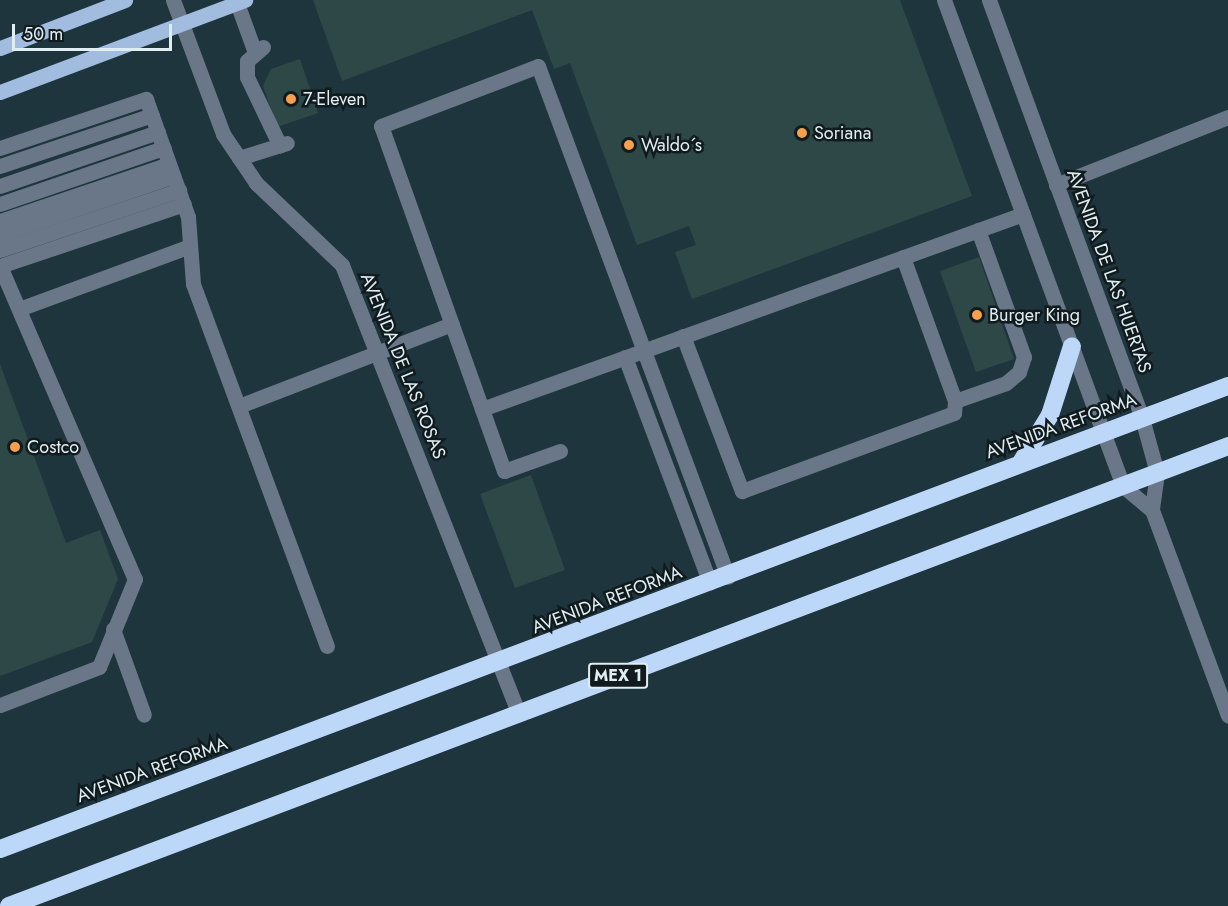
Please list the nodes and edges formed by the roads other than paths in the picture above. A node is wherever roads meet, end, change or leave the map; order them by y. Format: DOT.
graph roads {
  1 [pos="125,0"];
  2 [pos="173,0"];
  3 [pos="944,0"];
  4 [pos="989,0"];
  5 [pos="241,2"];
  6 [pos="181,24"];
  7 [pos="0,48"];
  8 [pos="0,92"];
  9 [pos="152,115"];
  10 [pos="1228,117"];
  11 [pos="158,132"];
  12 [pos="0,148"];
  13 [pos="164,148"];
  14 [pos="239,158"];
  15 [pos="0,166"];
  16 [pos="176,183"];
  17 [pos="1056,185"];
  18 [pos="0,186"];
  19 [pos="0,204"];
  20 [pos="1023,214"];
  21 [pos="0,221"];
  22 [pos="978,230"];
  23 [pos="0,235"];
  24 [pos="190,246"];
  25 [pos="0,250"];
  26 [pos="903,257"];
  27 [pos="0,266"];
  28 [pos="19,309"];
  29 [pos="452,324"];
  30 [pos="683,336"];
  31 [pos="1072,346"];
  32 [pos="645,350"];
  33 [pos="378,352"];
  34 [pos="625,357"];
  35 [pos="1228,386"];
  36 [pos="955,401"];
  37 [pos="238,406"];
  38 [pos="482,409"];
  39 [pos="1142,418"];
  40 [pos="1104,433"];
  41 [pos="1228,446"];
  42 [pos="560,451"];
  43 [pos="1022,461"];
  44 [pos="1157,473"];
  45 [pos="1123,486"];
  46 [pos="1152,510"];
  47 [pos="728,577"];
  48 [pos="710,583"];
  49 [pos="113,629"];
  50 [pos="327,646"];
  51 [pos="499,663"];
  52 [pos="0,705"];
  53 [pos="144,714"];
  54 [pos="519,714"];
  55 [pos="1228,715"];
  56 [pos="0,849"];
  57 [pos="9,906"];
  1 -- 7 [label="main road"];
  2 -- 6 [label="street, AVENIDA DE LAS ROSAS"];
  3 -- 20 [label="street"];
  4 -- 17 [label="street, AVENIDA DE LAS HUERTAS"];
  5 -- 6 [label="main road"];
  5 -- 14 [label="street"];
  6 -- 8 [label="main road"];
  6 -- 14 [label="street, AVENIDA DE LAS ROSAS"];
  9 -- 11 [label="street"];
  9 -- 12 [label="street"];
  9 -- 15 [label="street"];
  10 -- 17 [label="street"];
  11 -- 13 [label="street"];
  11 -- 18 [label="street"];
  13 -- 16 [label="street"];
  13 -- 19 [label="street"];
  14 -- 33 [label="street, AVENIDA DE LAS ROSAS"];
  16 -- 21 [label="street"];
  16 -- 23 [label="street"];
  16 -- 24 [label="street"];
  16 -- 25 [label="street"];
  16 -- 27 [label="street"];
  17 -- 39 [label="street, AVENIDA DE LAS HUERTAS"];
  20 -- 22 [label="street"];
  20 -- 31 [label="street"];
  22 -- 26 [label="street"];
  22 -- 36 [label="street"];
  24 -- 28 [label="street"];
  24 -- 37 [label="street"];
  26 -- 30 [label="street"];
  26 -- 36 [label="street"];
  27 -- 28 [label="street"];
  28 -- 49 [label="street"];
  29 -- 32 [label="street"];
  29 -- 33 [label="street"];
  29 -- 38 [label="street"];
  30 -- 32 [label="street"];
  30 -- 36 [label="street"];
  31 -- 40 [label="street"];
  31 -- 43 [label="highway"];
  32 -- 34 [label="street"];
  32 -- 47 [label="street"];
  33 -- 37 [label="street"];
  33 -- 51 [label="street, AVENIDA DE LAS ROSAS"];
  34 -- 38 [label="street"];
  34 -- 48 [label="street"];
  35 -- 39 [label="highway, AVENIDA REFORMA"];
  37 -- 50 [label="street"];
  38 -- 42 [label="street"];
  39 -- 40 [label="highway, AVENIDA REFORMA"];
  39 -- 44 [label="street, AVENIDA DE LAS HUERTAS"];
  40 -- 43 [label="highway, AVENIDA REFORMA"];
  40 -- 45 [label="street"];
  41 -- 44 [label="highway, MEX 1"];
  43 -- 47 [label="highway, AVENIDA REFORMA"];
  44 -- 45 [label="highway, MEX 1"];
  44 -- 46 [label="street, AVENIDA DE LAS HUERTAS"];
  45 -- 46 [label="street"];
  45 -- 54 [label="highway, MEX 1"];
  46 -- 55 [label="street"];
  47 -- 48 [label="highway, AVENIDA REFORMA"];
  48 -- 51 [label="highway, AVENIDA REFORMA"];
  49 -- 52 [label="street"];
  49 -- 53 [label="street"];
  51 -- 54 [label="street, AVENIDA DE LAS ROSAS"];
  51 -- 56 [label="highway, AVENIDA REFORMA"];
  54 -- 57 [label="highway, MEX 1"];
}
